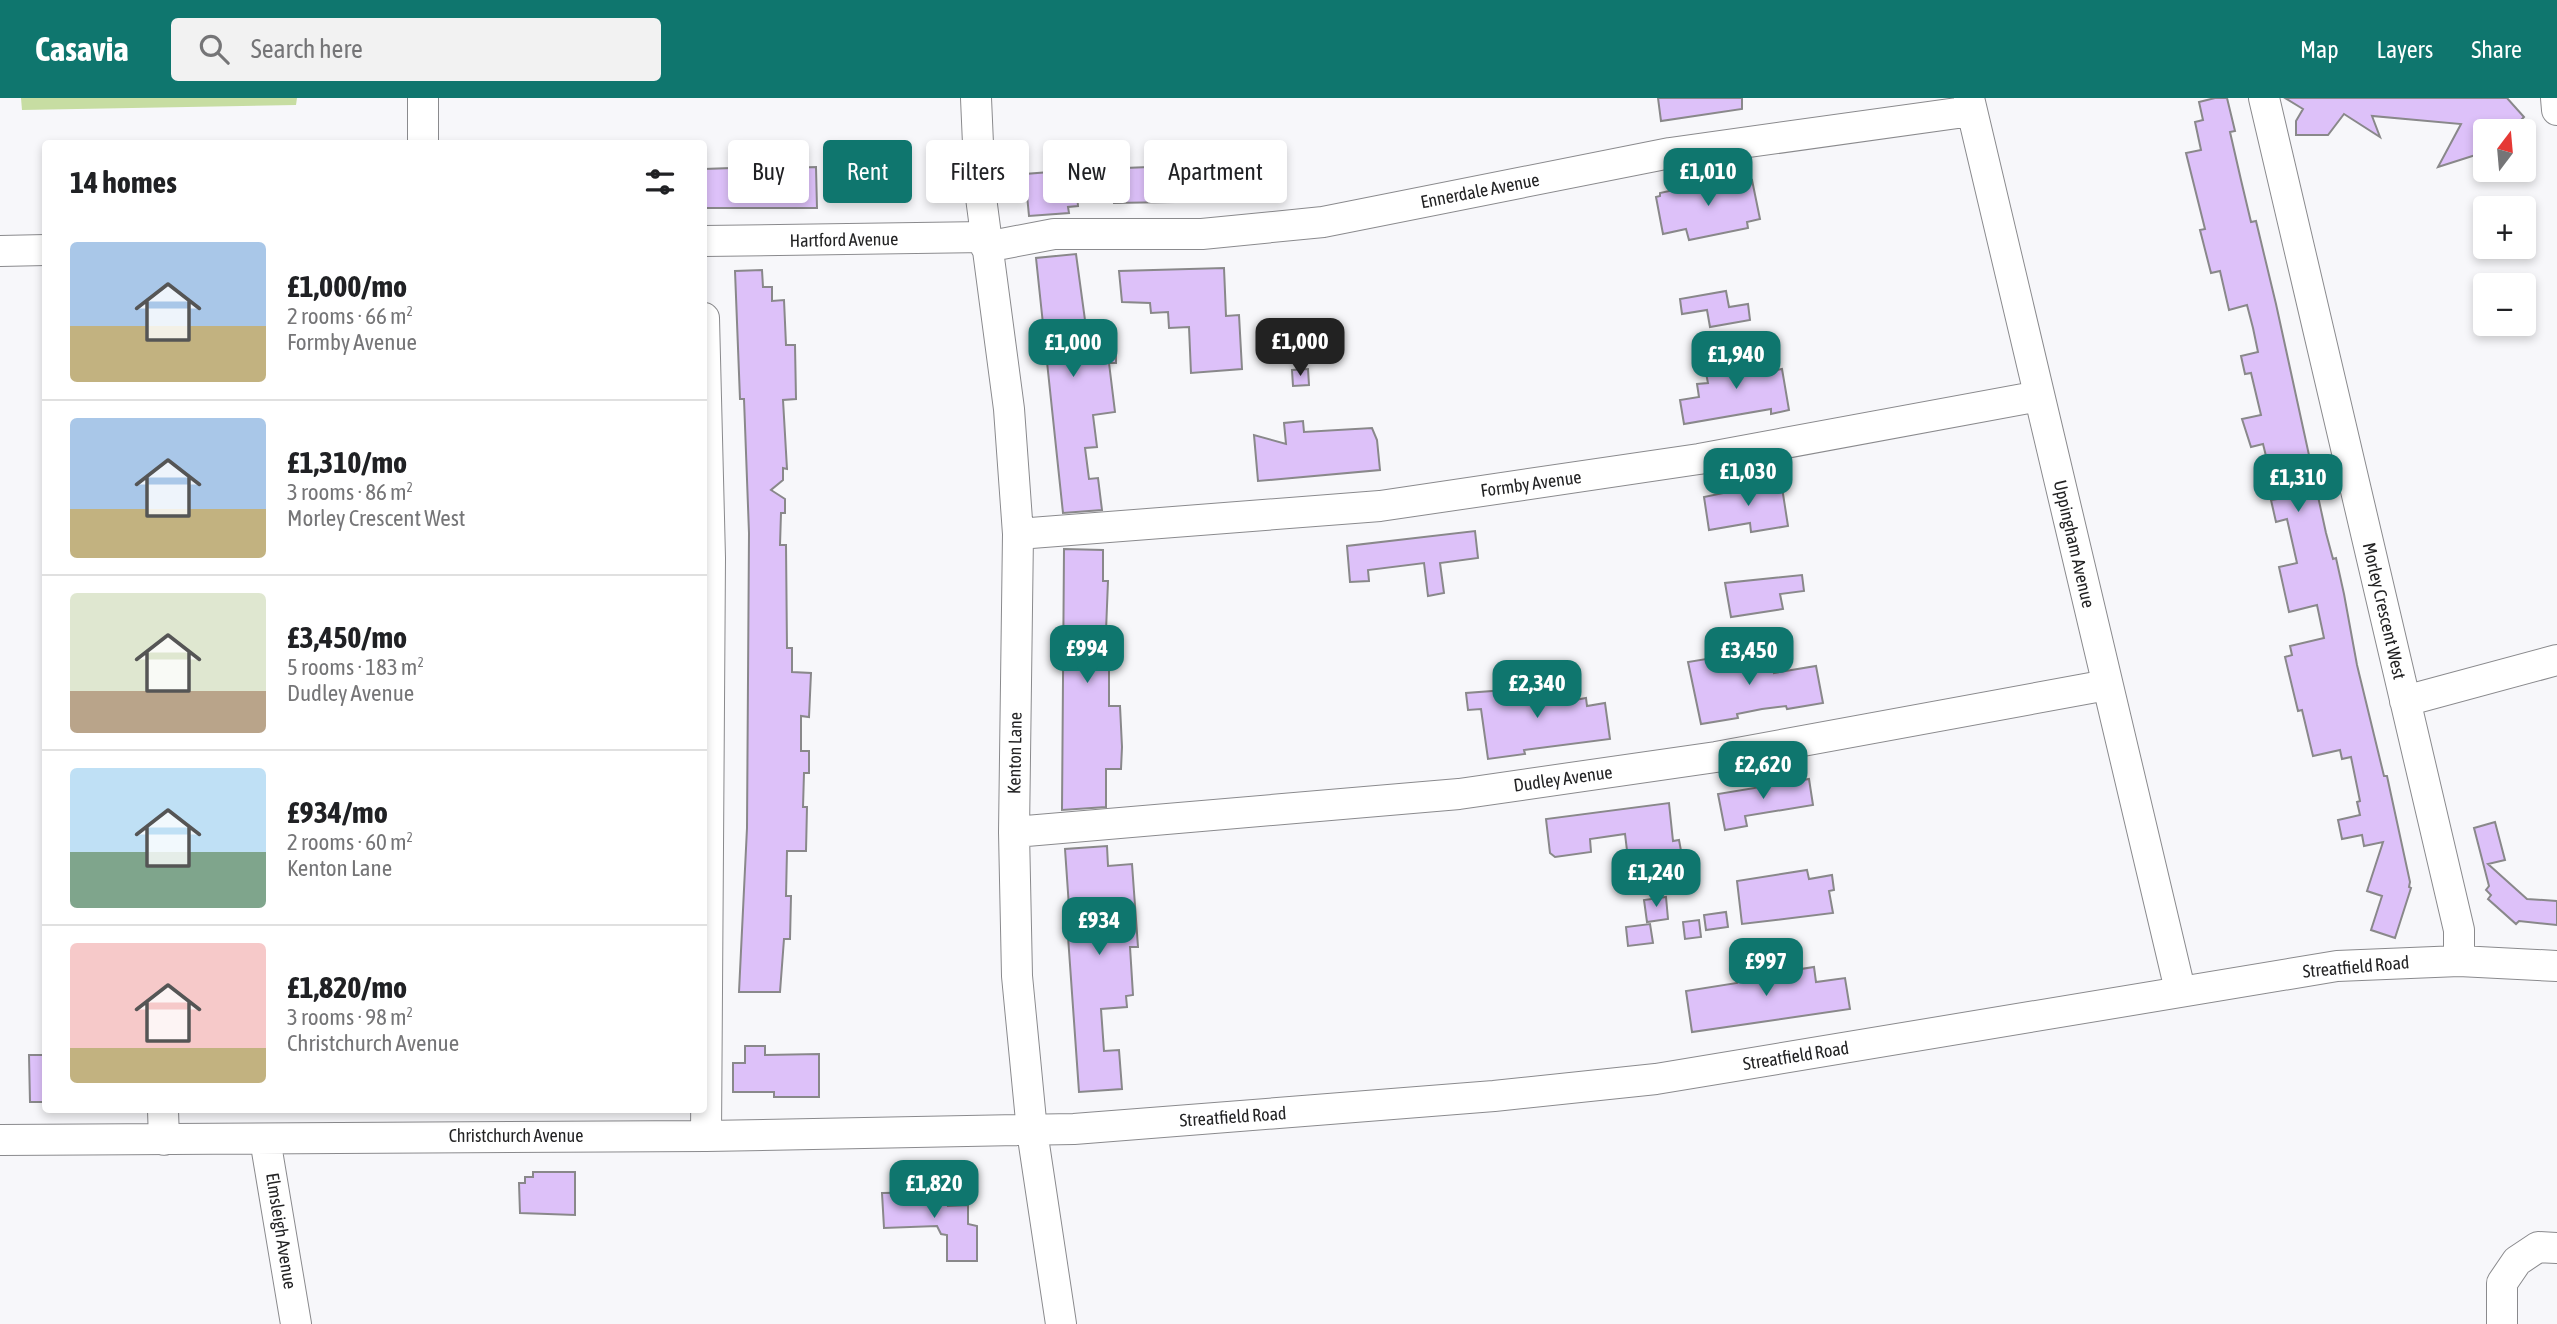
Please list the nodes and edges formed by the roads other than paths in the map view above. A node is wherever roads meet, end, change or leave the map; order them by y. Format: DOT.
graph roads {
  1 [pos="423,98"];
  2 [pos="976,98"];
  3 [pos="2264,98"];
  4 [pos="2556,98"];
  5 [pos="1971,105"];
  6 [pos="2557,110"];
  7 [pos="424,140"];
  8 [pos="707,241"];
  9 [pos="986,242"];
  10 [pos="42,250"];
  11 [pos="0,251"];
  12 [pos="2039,396"];
  13 [pos="707,438"];
  14 [pos="1018,534"];
  15 [pos="2557,660"];
  16 [pos="2106,685"];
  17 [pos="2405,701"];
  18 [pos="1014,832"];
  19 [pos="2459,961"];
  20 [pos="2557,966"];
  21 [pos="2180,990"];
  22 [pos="707,992"];
  23 [pos="163,1113"];
  24 [pos="706,1113"];
  25 [pos="437,1123"];
  26 [pos="1032,1131"];
  27 [pos="706,1136"];
  28 [pos="265,1139"];
  29 [pos="0,1140"];
  30 [pos="164,1140"];
  31 [pos="2557,1248"];
  32 [pos="296,1324"];
  33 [pos="1062,1324"];
  34 [pos="2502,1324"];
  1 -- 7 [label="street"];
  2 -- 9 [label="street, Kenton Lane"];
  3 -- 17 [label="street, Morley Crescent West"];
  4 -- 6 [label="street"];
  5 -- 9 [label="street, Ennerdale Avenue"];
  5 -- 12 [label="street, Uppingham Avenue"];
  8 -- 9 [label="street, Hartford Avenue"];
  9 -- 14 [label="street, Kenton Lane"];
  10 -- 11 [label="street"];
  12 -- 14 [label="street, Formby Avenue"];
  12 -- 16 [label="street, Uppingham Avenue"];
  13 -- 22 [label="street"];
  14 -- 18 [label="street, Kenton Lane"];
  15 -- 17 [label="street"];
  16 -- 18 [label="street, Dudley Avenue"];
  16 -- 21 [label="street, Uppingham Avenue"];
  17 -- 19 [label="street, Morley Crescent West"];
  18 -- 26 [label="street, Kenton Lane"];
  19 -- 20 [label="street, Streatfield Road"];
  19 -- 21 [label="street, Streatfield Road"];
  21 -- 26 [label="street, Streatfield Road"];
  23 -- 30 [label="street"];
  24 -- 27 [label="street"];
  25 -- 27 [label="street, Christchurch Avenue"];
  25 -- 28 [label="street, Christchurch Avenue"];
  26 -- 27 [label="street, Christchurch Avenue"];
  26 -- 33 [label="street, Kenton Lane"];
  28 -- 30 [label="street, Christchurch Avenue"];
  28 -- 32 [label="street, Elmsleigh Avenue"];
  29 -- 30 [label="street, Christchurch Avenue"];
  31 -- 34 [label="street"];
}
